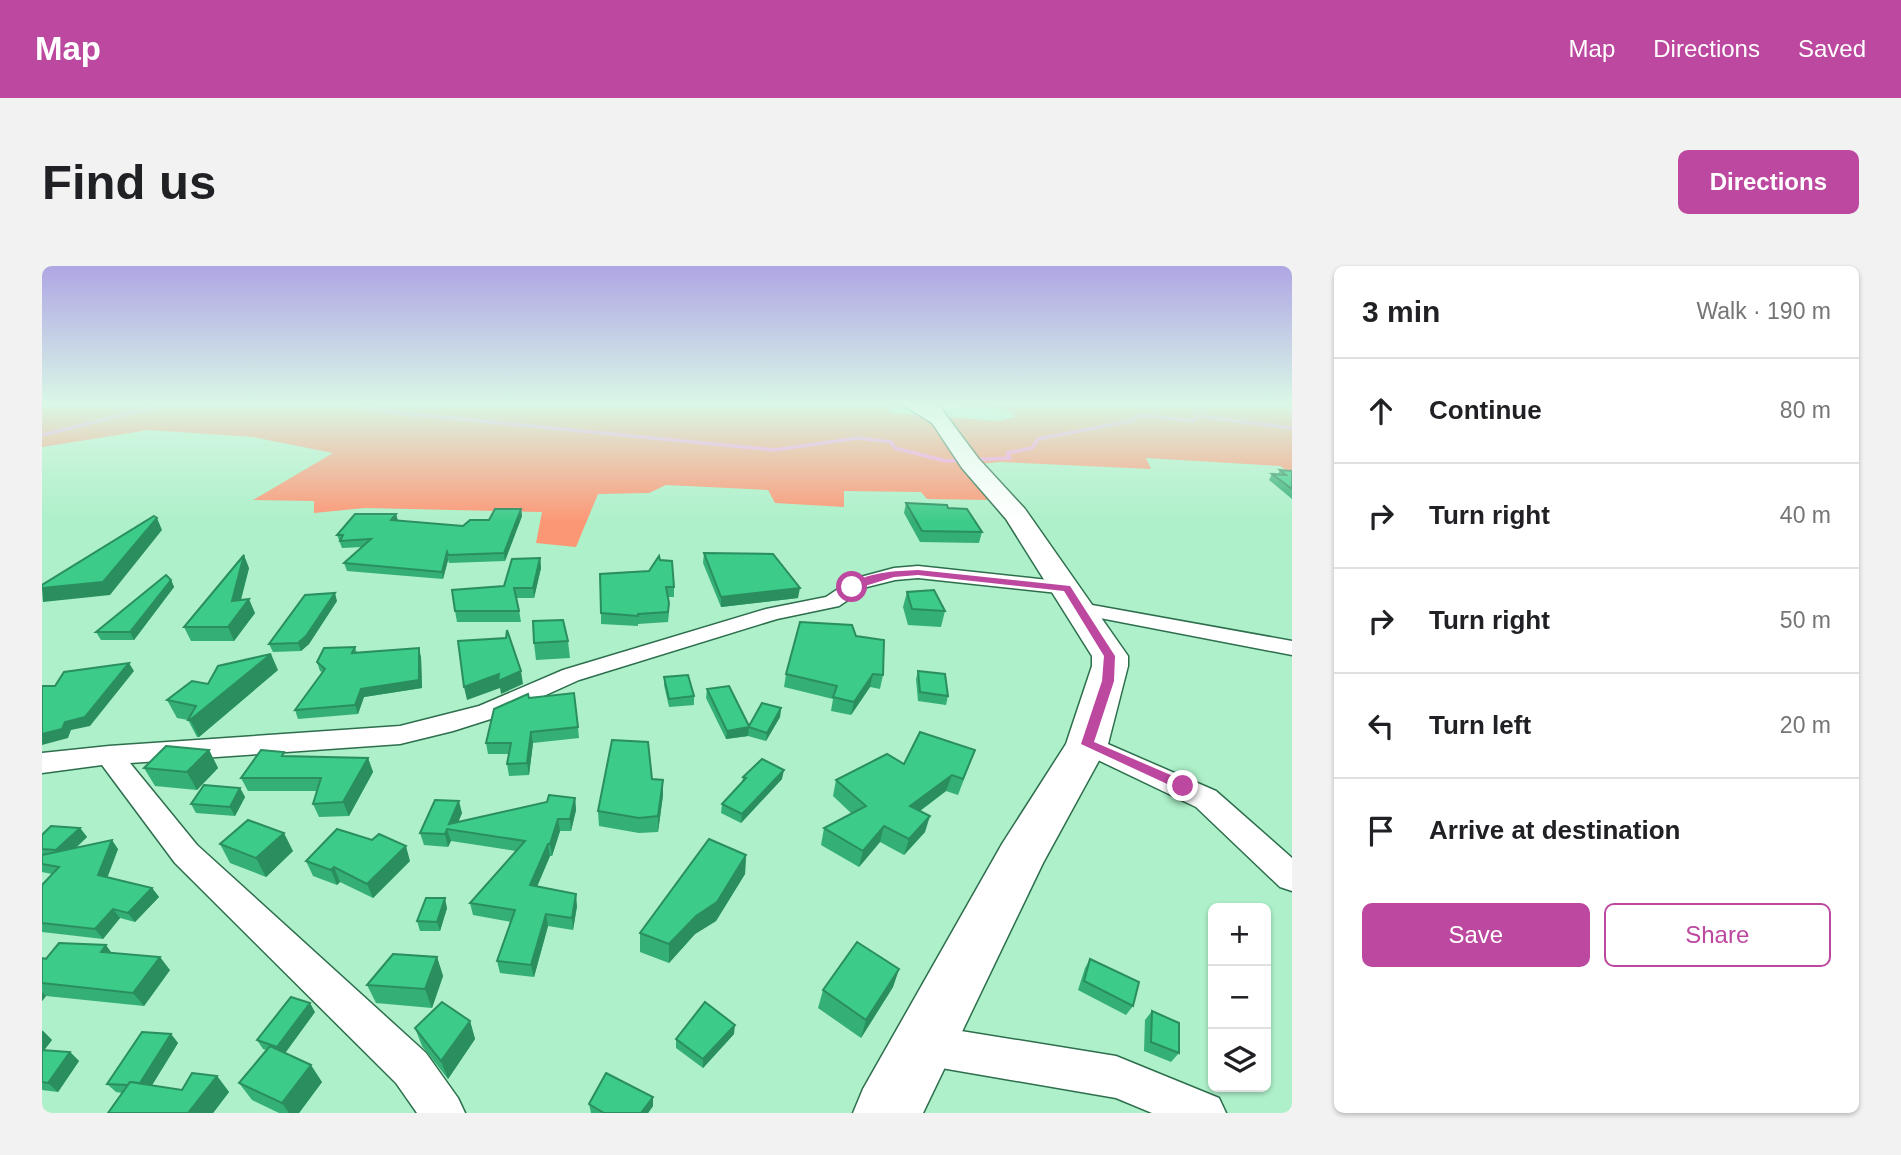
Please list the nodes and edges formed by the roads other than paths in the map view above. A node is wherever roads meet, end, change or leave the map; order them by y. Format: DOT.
graph roads {
  1 [pos="955,443"];
  2 [pos="1074,599"];
  3 [pos="1292,648"];
  4 [pos="1087,744"];
  5 [pos="108,755"];
  6 [pos="42,763"];
  7 [pos="1292,878"];
  8 [pos="923,1045"];
  9 [pos="443,1113"];
  10 [pos="887,1113"];
  11 [pos="1204,1113"];
  1 -- 2 [label="main road"];
  2 -- 3 [label="street"];
  2 -- 4 [label="main road"];
  2 -- 5 [label="street"];
  4 -- 7 [label="street"];
  4 -- 8 [label="main road"];
  5 -- 6 [label="street"];
  5 -- 9 [label="street"];
  8 -- 10 [label="main road"];
  8 -- 11 [label="street"];
}
